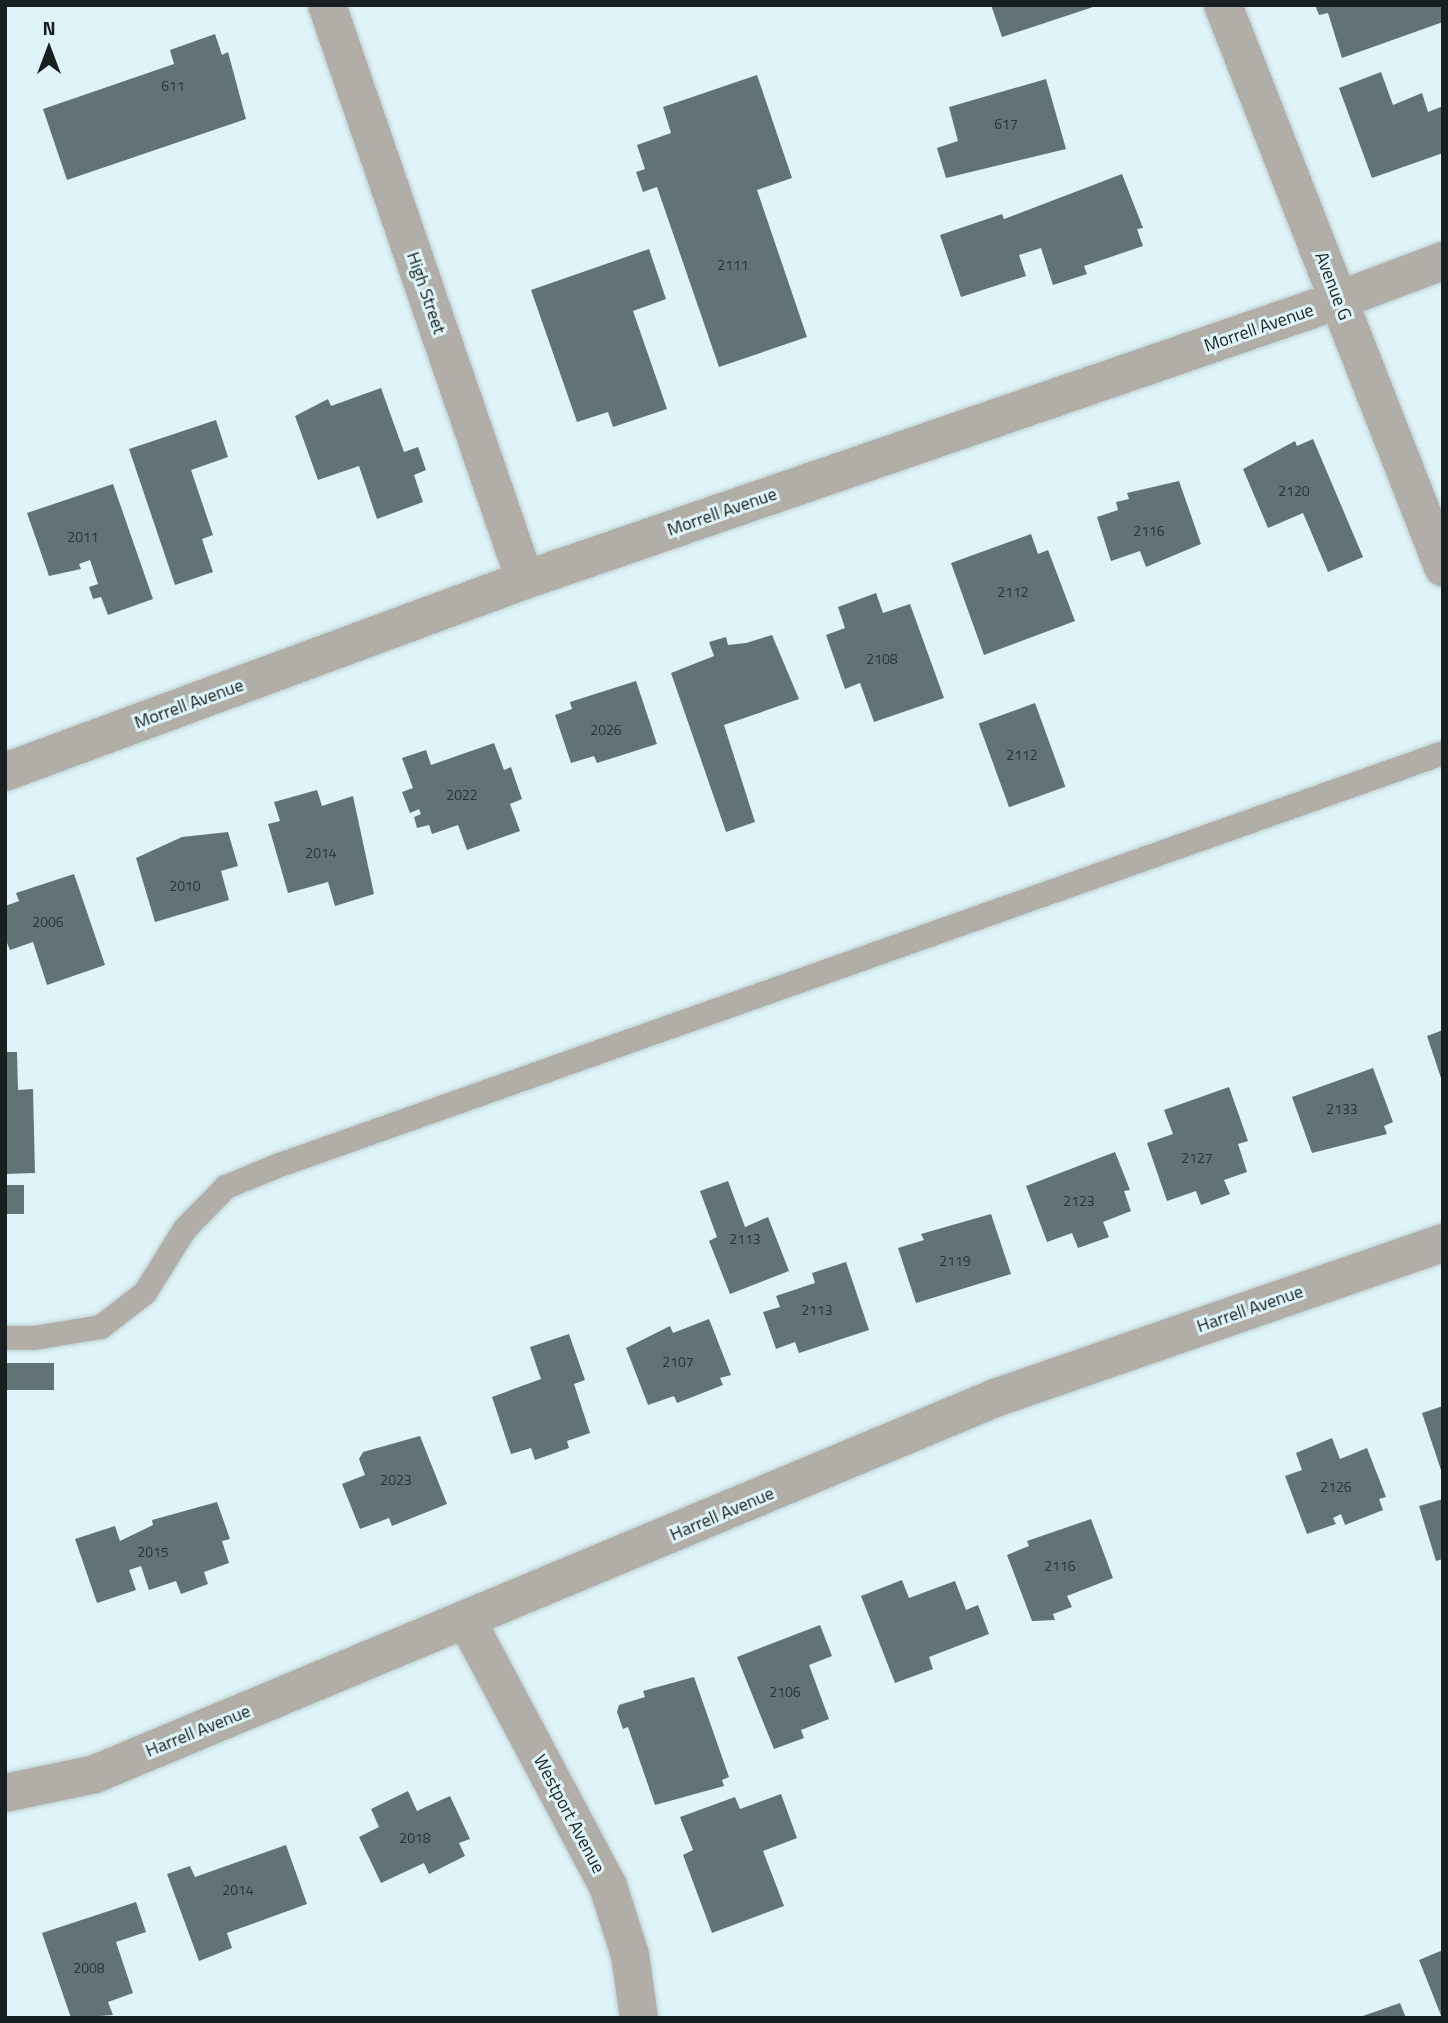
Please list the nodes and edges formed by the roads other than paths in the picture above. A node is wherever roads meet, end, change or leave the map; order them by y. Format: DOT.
graph roads {
  1 [pos="327,5"];
  2 [pos="1223,5"];
  3 [pos="1443,261"];
  4 [pos="1339,300"];
  5 [pos="1443,567"];
  6 [pos="525,580"];
  7 [pos="1443,753"];
  8 [pos="5,772"];
  9 [pos="1443,1243"];
  10 [pos="5,1338"];
  11 [pos="467,1621"];
  12 [pos="5,1793"];
  13 [pos="639,2018"];
  1 -- 6 [label="street, High Street"];
  2 -- 4 [label="street, Avenue G"];
  3 -- 4 [label="street, Morrell Avenue"];
  4 -- 5 [label="street, Avenue G"];
  4 -- 6 [label="street, Morrell Avenue"];
  6 -- 8 [label="street, Morrell Avenue"];
  7 -- 10 [label="lane"];
  9 -- 11 [label="street, Harrell Avenue"];
  11 -- 12 [label="street, Harrell Avenue"];
  11 -- 13 [label="street, Westport Avenue"];
}
